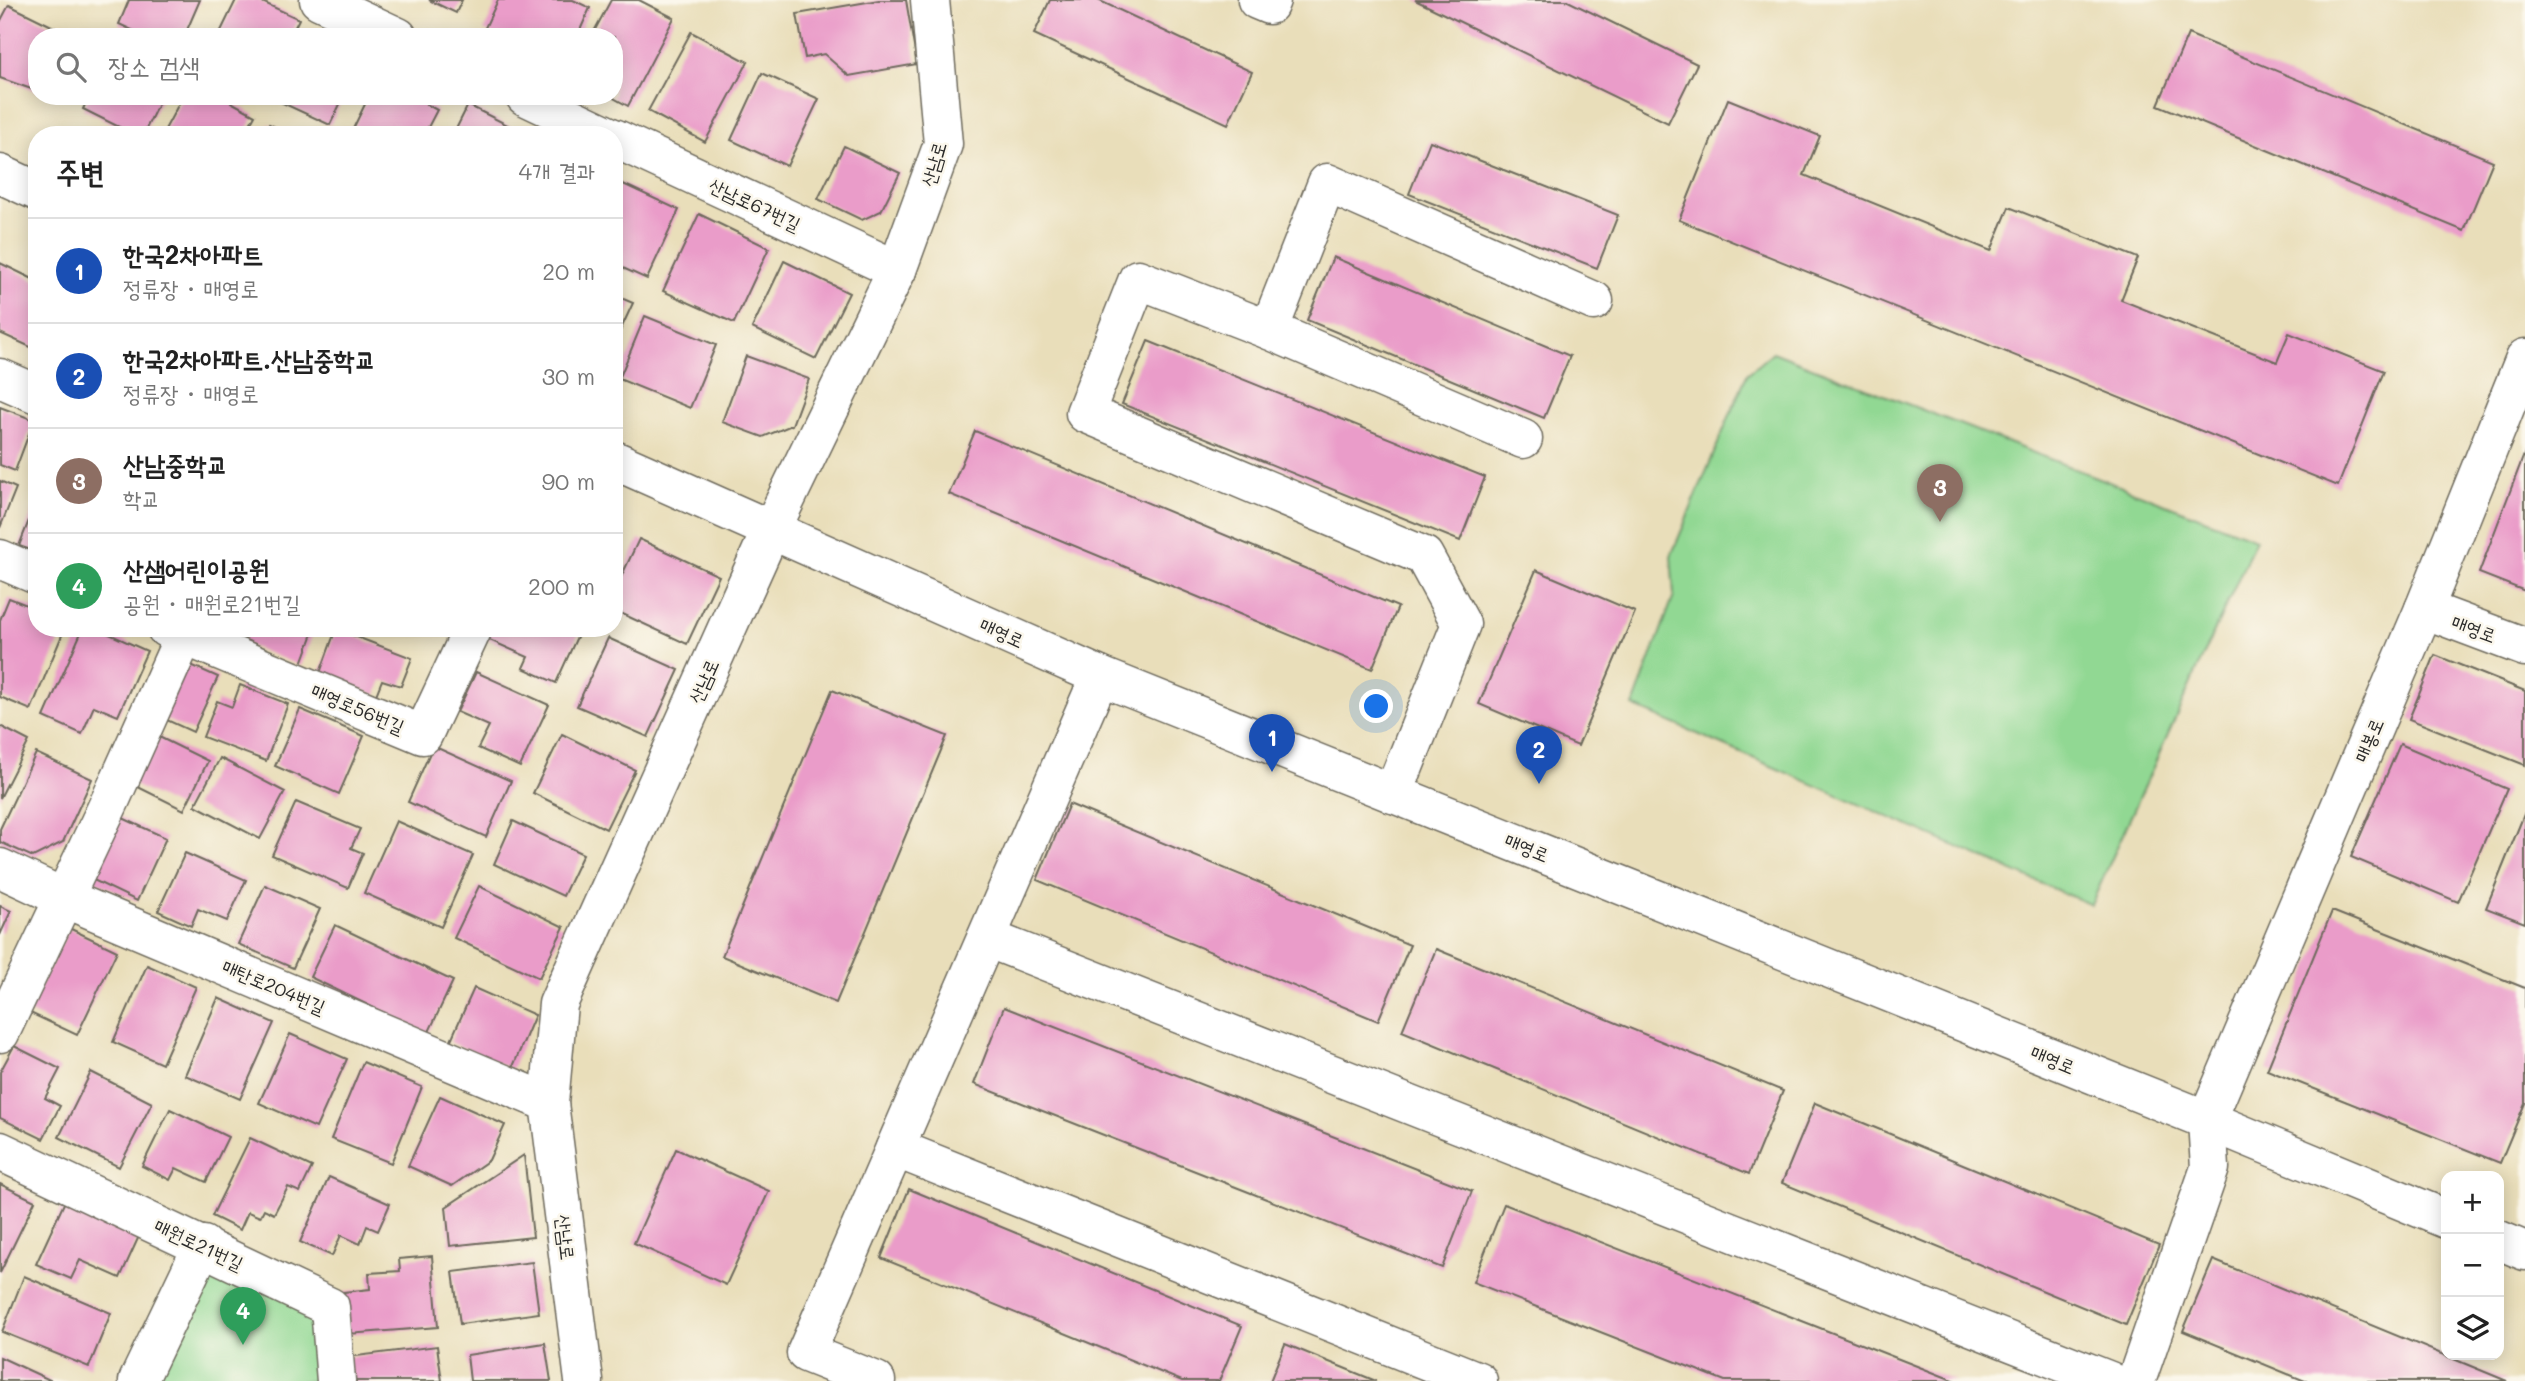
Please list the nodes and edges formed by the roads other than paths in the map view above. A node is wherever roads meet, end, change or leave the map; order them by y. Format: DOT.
graph roads {
  1 [pos="320,0"];
  2 [pos="930,0"];
  3 [pos="1257,0"];
  4 [pos="1271,0"];
  5 [pos="379,28"];
  6 [pos="544,105"];
  7 [pos="588,126"];
  8 [pos="623,142"];
  9 [pos="0,174"];
  10 [pos="28,187"];
  11 [pos="897,271"];
  12 [pos="1594,301"];
  13 [pos="1269,330"];
  14 [pos="2525,358"];
  15 [pos="0,378"];
  16 [pos="28,390"];
  17 [pos="1523,439"];
  18 [pos="623,464"];
  19 [pos="772,528"];
  20 [pos="0,559"];
  21 [pos="28,571"];
  22 [pos="2424,610"];
  23 [pos="173,637"];
  24 [pos="187,637"];
  25 [pos="469,637"];
  26 [pos="2525,647"];
  27 [pos="1100,676"];
  28 [pos="1393,794"];
  29 [pos="0,868"];
  30 [pos="64,898"];
  31 [pos="987,938"];
  32 [pos="0,1032"];
  33 [pos="549,1103"];
  34 [pos="2207,1121"];
  35 [pos="895,1149"];
  36 [pos="0,1151"];
  37 [pos="2441,1217"];
  38 [pos="2504,1242"];
  39 [pos="203,1245"];
  40 [pos="2525,1251"];
  41 [pos="138,1381"];
  42 [pos="336,1381"];
  43 [pos="584,1381"];
  44 [pos="876,1381"];
  45 [pos="1478,1381"];
  46 [pos="2110,1381"];
  47 [pos="2136,1381"];
  1 -- 5 [label="street"];
  2 -- 11 [label="street, 산남로"];
  3 -- 4 [label="street"];
  6 -- 7 [label="street"];
  8 -- 11 [label="street, 산남로67번길"];
  9 -- 10 [label="street"];
  11 -- 19 [label="street, 산남로"];
  12 -- 13 [label="street"];
  13 -- 17 [label="street"];
  13 -- 28 [label="street"];
  14 -- 22 [label="street, 매봉로"];
  15 -- 16 [label="street"];
  18 -- 19 [label="street, 매영로"];
  19 -- 27 [label="street, 매영로"];
  19 -- 33 [label="street, 산남로"];
  20 -- 21 [label="street"];
  22 -- 26 [label="street, 매영로"];
  22 -- 34 [label="street, 매봉로"];
  23 -- 30 [label="street, 매영로56번길"];
  24 -- 25 [label="street, 매영로56번길"];
  27 -- 28 [label="street, 매영로"];
  27 -- 31 [label="street"];
  28 -- 34 [label="street, 매영로"];
  29 -- 30 [label="street, 매탄로204번길"];
  30 -- 32 [label="street, 매영로56번길"];
  30 -- 33 [label="street, 매탄로204번길"];
  31 -- 35 [label="street"];
  31 -- 46 [label="street"];
  33 -- 43 [label="street, 산남로"];
  34 -- 37 [label="street, 매영로"];
  34 -- 47 [label="street"];
  35 -- 44 [label="street"];
  35 -- 45 [label="street"];
  36 -- 39 [label="street, 매원로21번길"];
  38 -- 40 [label="street"];
  39 -- 41 [label="street"];
  39 -- 42 [label="street, 매원로21번길"];
}
